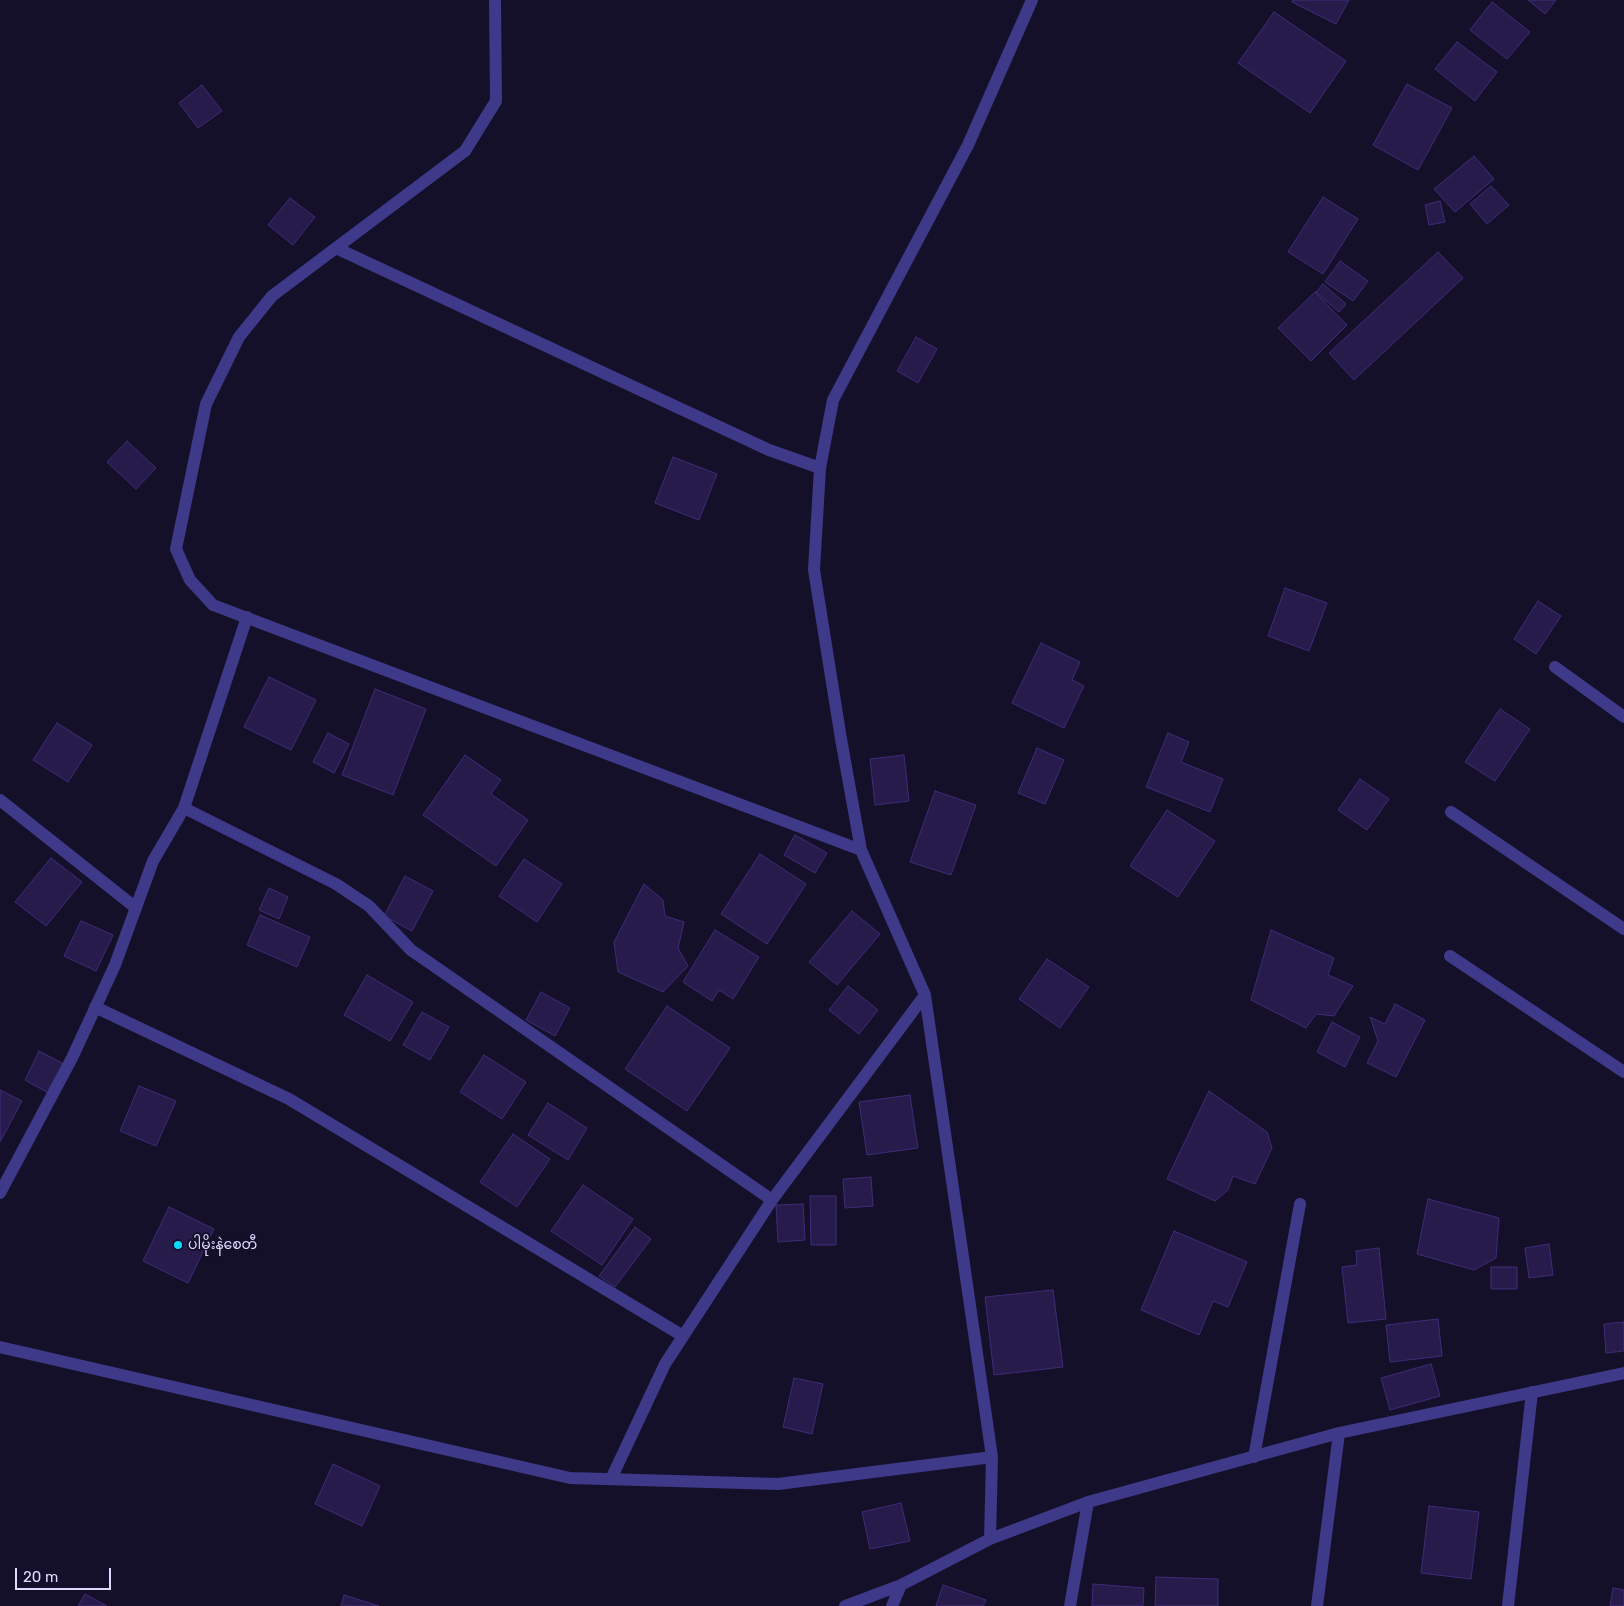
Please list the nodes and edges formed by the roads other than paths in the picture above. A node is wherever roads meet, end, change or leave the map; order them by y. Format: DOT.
graph roads {
  1 [pos="495,0"];
  2 [pos="1032,0"];
  3 [pos="336,248"];
  4 [pos="820,468"];
  5 [pos="247,618"];
  6 [pos="1555,667"];
  7 [pos="1624,717"];
  8 [pos="0,800"];
  9 [pos="184,808"];
  10 [pos="1451,812"];
  11 [pos="861,850"];
  12 [pos="136,908"];
  13 [pos="1624,929"];
  14 [pos="1450,956"];
  15 [pos="925,995"];
  16 [pos="95,1007"];
  17 [pos="1624,1072"];
  18 [pos="0,1193"];
  19 [pos="772,1200"];
  20 [pos="1300,1204"];
  21 [pos="683,1336"];
  22 [pos="0,1347"];
  23 [pos="1624,1372"];
  24 [pos="1532,1392"];
  25 [pos="1339,1433"];
  26 [pos="992,1457"];
  27 [pos="1254,1457"];
  28 [pos="611,1479"];
  29 [pos="1088,1502"];
  30 [pos="990,1539"];
  31 [pos="901,1585"];
  32 [pos="845,1606"];
  33 [pos="892,1606"];
  34 [pos="1070,1606"];
  35 [pos="1317,1606"];
  36 [pos="1508,1606"];
  1 -- 3 [label="street"];
  2 -- 4 [label="street"];
  3 -- 4 [label="street"];
  3 -- 5 [label="street"];
  4 -- 11 [label="street"];
  5 -- 9 [label="street"];
  5 -- 11 [label="street"];
  6 -- 7 [label="street"];
  8 -- 12 [label="street"];
  9 -- 12 [label="street"];
  9 -- 19 [label="street"];
  10 -- 13 [label="street"];
  11 -- 15 [label="street"];
  12 -- 16 [label="street"];
  14 -- 17 [label="street"];
  15 -- 19 [label="street"];
  15 -- 26 [label="street"];
  16 -- 18 [label="street"];
  16 -- 21 [label="street"];
  19 -- 21 [label="street"];
  20 -- 27 [label="street"];
  21 -- 28 [label="street"];
  22 -- 28 [label="street"];
  23 -- 24 [label="street"];
  24 -- 25 [label="street"];
  24 -- 36 [label="street"];
  25 -- 27 [label="street"];
  25 -- 35 [label="street"];
  26 -- 28 [label="street"];
  26 -- 30 [label="street"];
  27 -- 29 [label="street"];
  29 -- 30 [label="street"];
  29 -- 34 [label="street"];
  30 -- 31 [label="street"];
  31 -- 32 [label="street"];
  31 -- 33 [label="street"];
}
